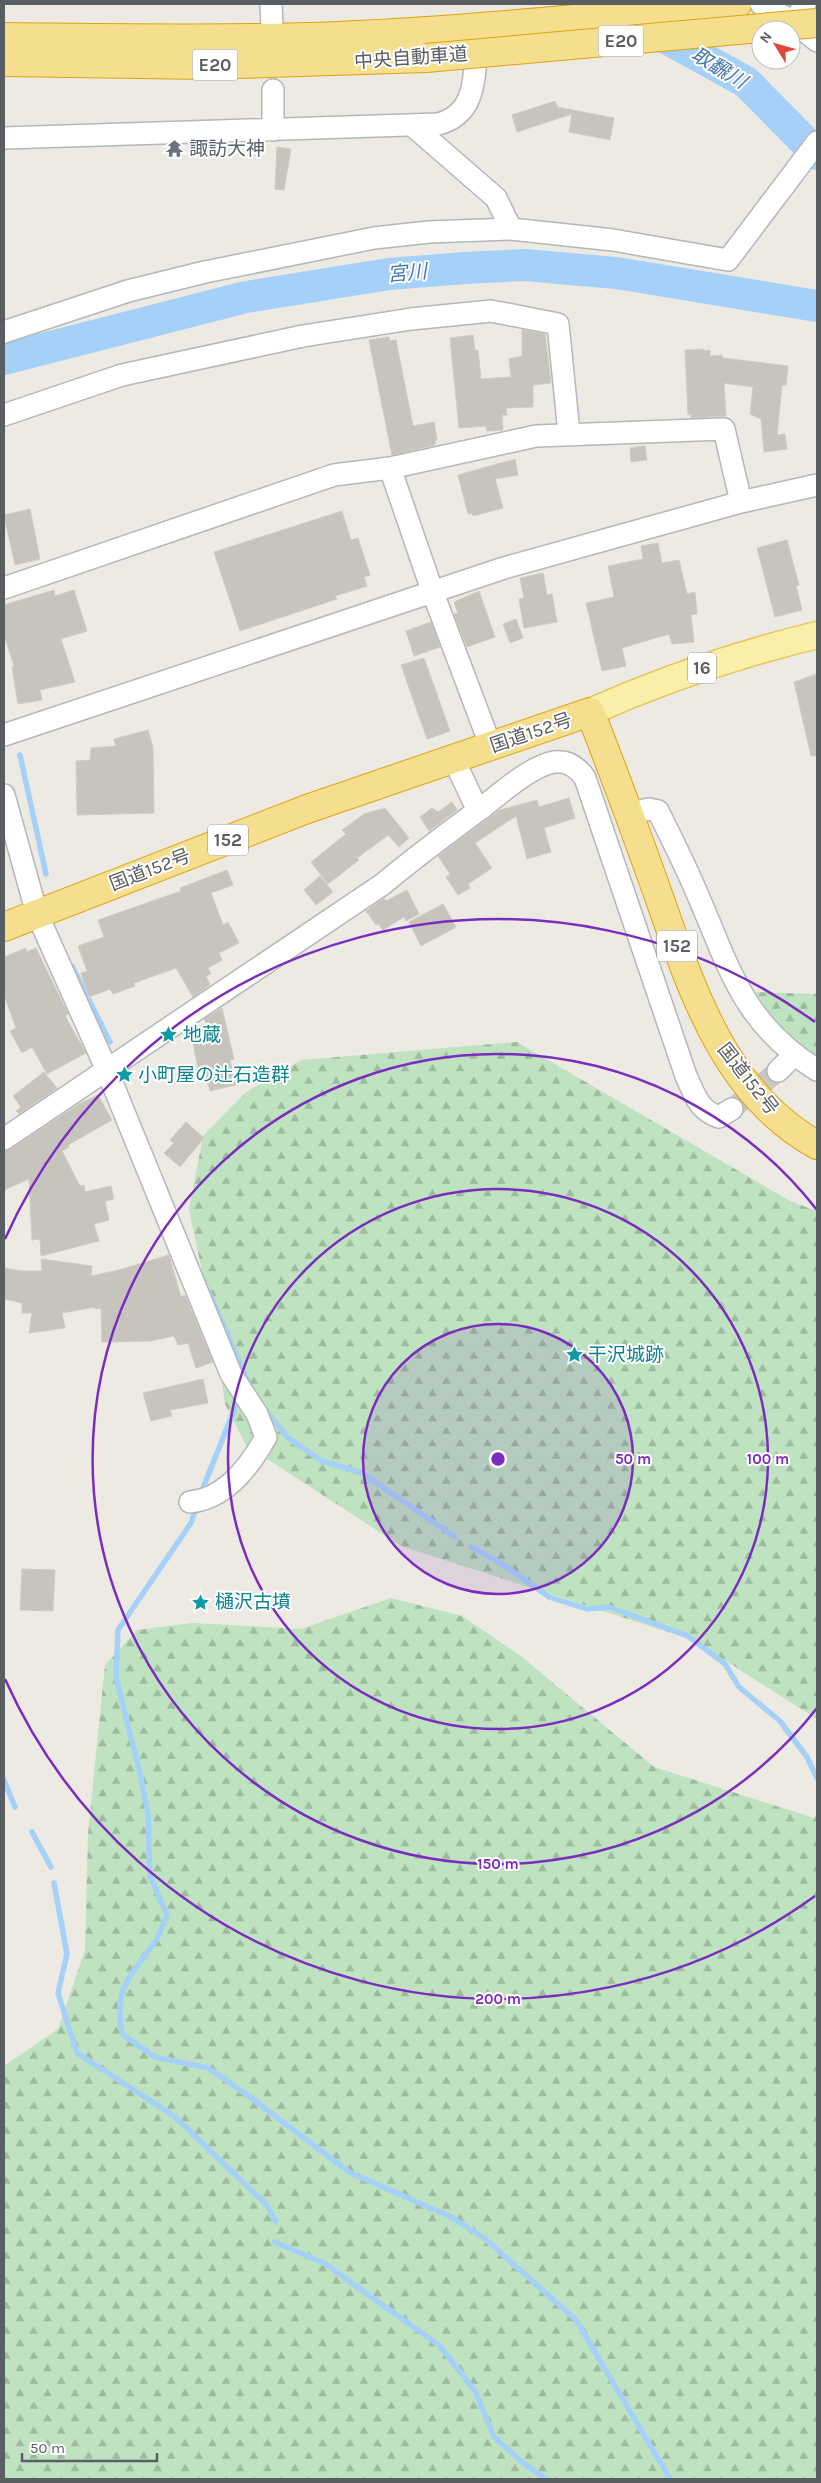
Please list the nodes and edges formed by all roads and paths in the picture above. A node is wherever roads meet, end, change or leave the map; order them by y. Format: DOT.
graph roads {
  1 [pos="271,4"];
  2 [pos="738,4"];
  3 [pos="762,4"];
  4 [pos="805,4"];
  5 [pos="806,22"];
  6 [pos="272,27"];
  7 [pos="4,37"];
  8 [pos="477,38"];
  9 [pos="817,41"];
  10 [pos="4,62"];
  11 [pos="273,90"];
  12 [pos="413,126"];
  13 [pos="273,130"];
  14 [pos="4,138"];
  15 [pos="25,138"];
  16 [pos="817,142"];
  17 [pos="4,148"];
  18 [pos="511,229"];
  19 [pos="4,332"];
  20 [pos="4,415"];
  21 [pos="569,433"];
  22 [pos="390,468"];
  23 [pos="817,485"];
  24 [pos="741,502"];
  25 [pos="4,588"];
  26 [pos="433,593"];
  27 [pos="817,635"];
  28 [pos="590,712"];
  29 [pos="4,735"];
  30 [pos="492,747"];
  31 [pos="454,760"];
  32 [pos="4,796"];
  33 [pos="478,811"];
  34 [pos="629,814"];
  35 [pos="37,914"];
  36 [pos="4,927"];
  37 [pos="794,1055"];
  38 [pos="106,1068"];
  39 [pos="817,1070"];
  40 [pos="778,1071"];
  41 [pos="732,1109"];
  42 [pos="4,1139"];
  43 [pos="817,1145"];
  44 [pos="197,1501"];
  1 -- 6 [label="street"];
  2 -- 7 [label="highway, 中央自動車道 / E20"];
  3 -- 5 [label="street"];
  4 -- 5 [label="street"];
  5 -- 9 [label="street"];
  5 -- 10 [label="highway, 中央自動車道 / E20, bridge"];
  8 -- 12 [label="street"];
  11 -- 13 [label="street"];
  12 -- 13 [label="street"];
  12 -- 18 [label="street"];
  13 -- 15 [label="street"];
  14 -- 15 [label="street"];
  15 -- 17 [label="street"];
  16 -- 18 [label="street"];
  18 -- 19 [label="street"];
  20 -- 21 [label="street"];
  21 -- 22 [label="street"];
  21 -- 24 [label="street"];
  22 -- 25 [label="street"];
  22 -- 26 [label="street"];
  23 -- 24 [label="street"];
  24 -- 26 [label="street"];
  26 -- 29 [label="street"];
  26 -- 30 [label="street"];
  27 -- 28 [label="main road, 16"];
  28 -- 30 [label="highway, 国道152号 / 152"];
  28 -- 34 [label="highway, 国道152号 / 152"];
  30 -- 31 [label="highway, 国道152号 / 152"];
  31 -- 33 [label="street"];
  31 -- 35 [label="highway, 国道152号 / 152"];
  32 -- 35 [label="street"];
  33 -- 38 [label="street"];
  33 -- 41 [label="street"];
  34 -- 37 [label="street"];
  34 -- 43 [label="highway, 国道152号 / 152"];
  35 -- 36 [label="highway, 国道152号 / 152"];
  35 -- 38 [label="street"];
  37 -- 39 [label="street"];
  37 -- 40 [label="street"];
  38 -- 42 [label="street"];
  38 -- 44 [label="street"];
}
